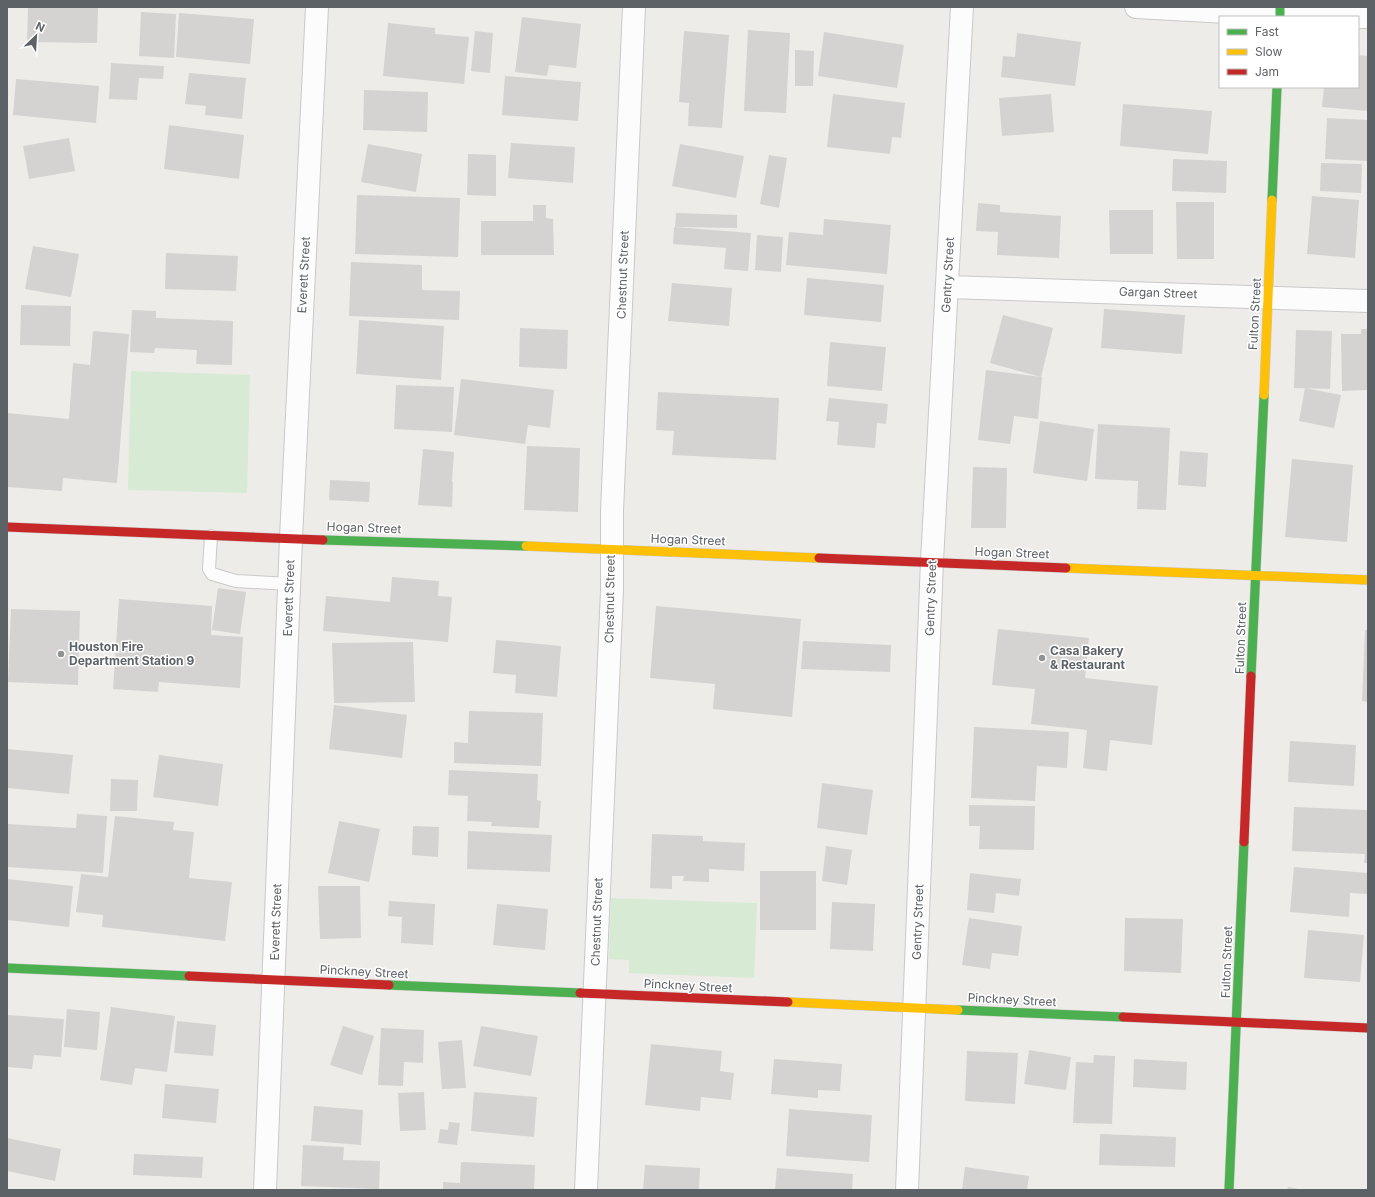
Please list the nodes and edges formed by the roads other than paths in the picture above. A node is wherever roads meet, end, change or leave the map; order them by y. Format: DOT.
graph roads {
  1 [pos="317,7"];
  2 [pos="634,7"];
  3 [pos="962,7"];
  4 [pos="1136,7"];
  5 [pos="1280,13"];
  6 [pos="1330,16"];
  7 [pos="1277,88"];
  8 [pos="948,287"];
  9 [pos="1268,297"];
  10 [pos="1368,301"];
  11 [pos="7,527"];
  12 [pos="211,536"];
  13 [pos="291,538"];
  14 [pos="611,549"];
  15 [pos="932,561"];
  16 [pos="1256,575"];
  17 [pos="1368,580"];
  18 [pos="289,584"];
  19 [pos="7,968"];
  20 [pos="274,980"];
  21 [pos="594,994"];
  22 [pos="914,1008"];
  23 [pos="1236,1022"];
  24 [pos="1368,1028"];
  25 [pos="266,1190"];
  26 [pos="586,1190"];
  27 [pos="907,1190"];
  28 [pos="1229,1190"];
  1 -- 13 [label="street, Everett Street"];
  2 -- 14 [label="street, Chestnut Street"];
  3 -- 8 [label="street, Gentry Street"];
  4 -- 5 [label="street"];
  5 -- 6 [label="street"];
  7 -- 9 [label="street, Fulton Street"];
  8 -- 9 [label="street, Gargan Street"];
  8 -- 15 [label="street, Gentry Street"];
  9 -- 10 [label="street, Gargan Street"];
  9 -- 16 [label="street, Fulton Street"];
  11 -- 12 [label="street, Hogan Street"];
  12 -- 13 [label="street, Hogan Street"];
  12 -- 18 [label="lane"];
  13 -- 14 [label="street, Hogan Street"];
  13 -- 18 [label="street, Everett Street"];
  14 -- 15 [label="street, Hogan Street"];
  14 -- 21 [label="street, Chestnut Street"];
  15 -- 16 [label="street, Hogan Street"];
  15 -- 22 [label="street, Gentry Street"];
  16 -- 17 [label="street, Hogan Street"];
  16 -- 23 [label="street, Fulton Street"];
  18 -- 20 [label="street, Everett Street"];
  19 -- 20 [label="street, Pinckney Street"];
  20 -- 21 [label="street, Pinckney Street"];
  20 -- 25 [label="street, Everett Street"];
  21 -- 22 [label="street, Pinckney Street"];
  21 -- 26 [label="street, Chestnut Street"];
  22 -- 23 [label="street, Pinckney Street"];
  22 -- 27 [label="street, Gentry Street"];
  23 -- 24 [label="street, Pinckney Street"];
  23 -- 28 [label="street, Fulton Street"];
}
